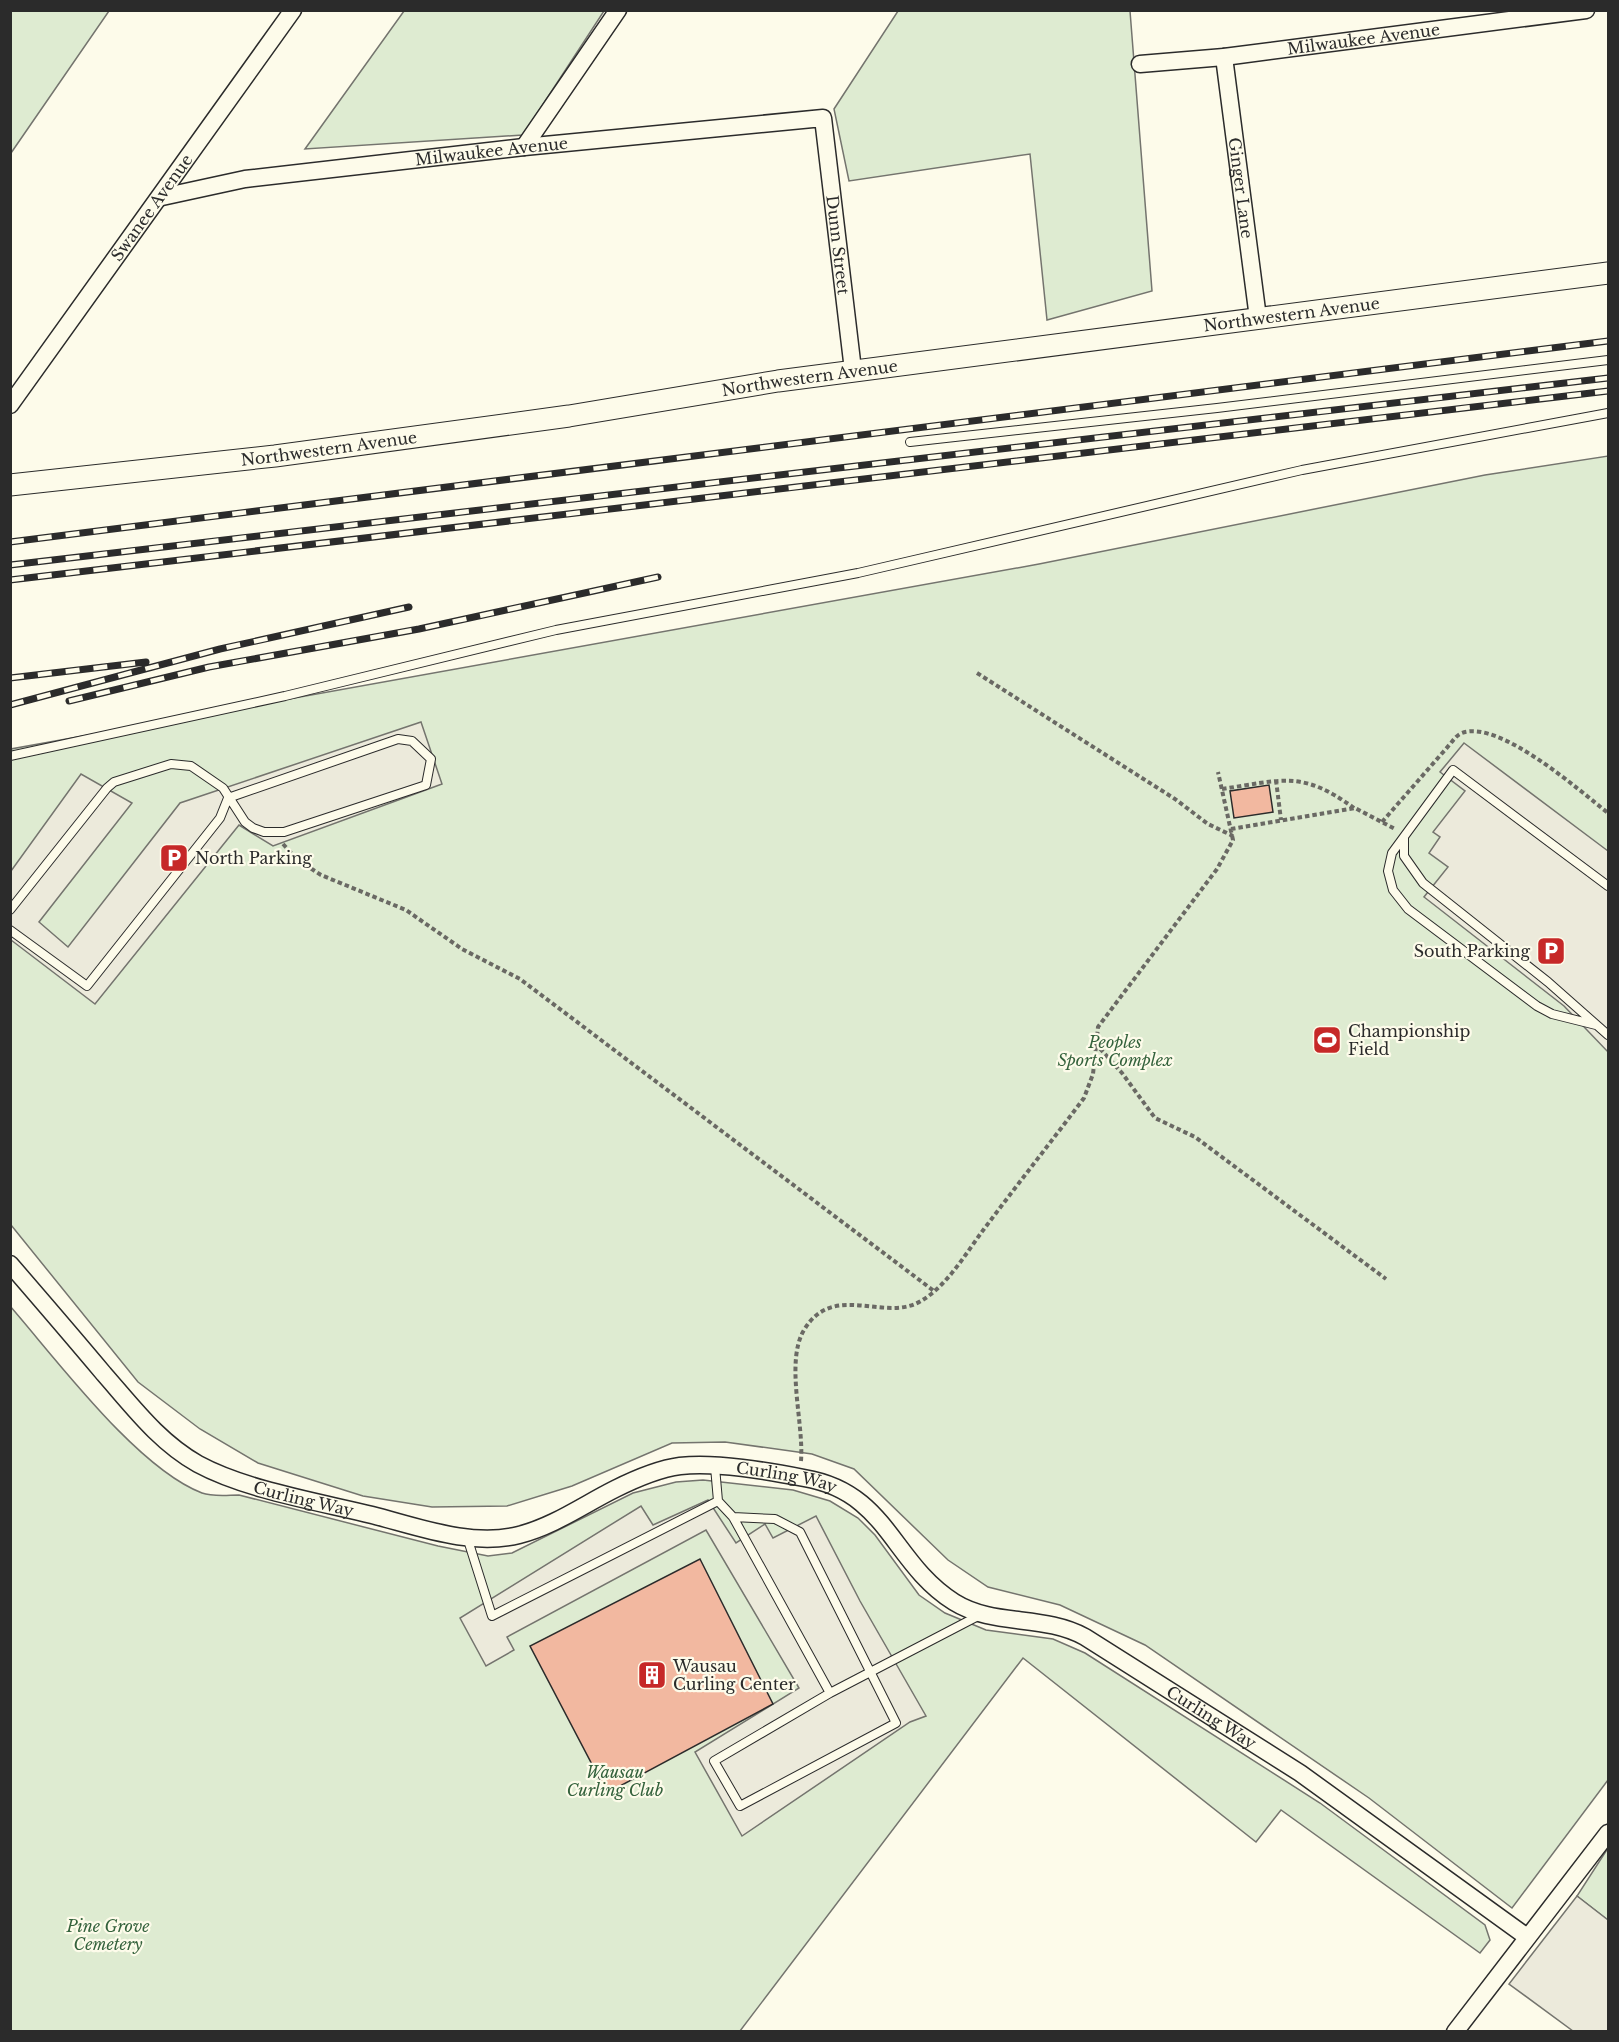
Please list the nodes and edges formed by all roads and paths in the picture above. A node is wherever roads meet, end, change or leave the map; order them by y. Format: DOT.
graph roads {
  1 [pos="293,10"];
  2 [pos="618,10"];
  3 [pos="1586,10"];
  4 [pos="1224,57"];
  5 [pos="1140,64"];
  6 [pos="822,118"];
  7 [pos="524,147"];
  8 [pos="162,197"];
  9 [pos="1608,273"];
  10 [pos="1258,318"];
  11 [pos="1608,360"];
  12 [pos="853,370"];
  13 [pos="10,405"];
  14 [pos="1608,413"];
  15 [pos="910,442"];
  16 [pos="10,484"];
  17 [pos="977,673"];
  18 [pos="10,756"];
  19 [pos="1218,772"];
  20 [pos="1276,780"];
  21 [pos="1222,789"];
  22 [pos="228,798"];
  23 [pos="1355,808"];
  24 [pos="1608,813"];
  25 [pos="1281,820"];
  26 [pos="1382,822"];
  27 [pos="1232,829"];
  28 [pos="272,832"];
  29 [pos="1404,835"];
  30 [pos="1233,836"];
  31 [pos="1608,886"];
  32 [pos="10,910"];
  33 [pos="10,930"];
  34 [pos="1596,1025"];
  35 [pos="1608,1033"];
  36 [pos="1094,1043"];
  37 [pos="10,1264"];
  38 [pos="1386,1280"];
  39 [pos="934,1291"];
  40 [pos="715,1467"];
  41 [pos="798,1477"];
  42 [pos="718,1501"];
  43 [pos="733,1517"];
  44 [pos="467,1537"];
  45 [pos="980,1615"];
  46 [pos="870,1671"];
  47 [pos="830,1693"];
  48 [pos="1608,1833"];
  49 [pos="1527,1937"];
  50 [pos="1455,2031"];
  1 -- 8 [label="street, Swanee Avenue"];
  2 -- 7 [label="street"];
  3 -- 4 [label="street, Milwaukee Avenue"];
  4 -- 5 [label="street, Milwaukee Avenue"];
  4 -- 10 [label="street, Ginger Lane"];
  6 -- 7 [label="street, Milwaukee Avenue"];
  6 -- 12 [label="street, Dunn Street"];
  7 -- 8 [label="street, Milwaukee Avenue"];
  8 -- 13 [label="street, Swanee Avenue"];
  9 -- 10 [label="street, Northwestern Avenue"];
  10 -- 12 [label="street, Northwestern Avenue"];
  11 -- 15 [label="lane"];
  12 -- 16 [label="street, Northwestern Avenue"];
  14 -- 18 [label="lane"];
  17 -- 30 [label="path"];
  19 -- 21 [label="path"];
  20 -- 21 [label="path"];
  20 -- 23 [label="path"];
  20 -- 25 [label="path"];
  21 -- 27 [label="path"];
  22 -- 28 [label="lane"];
  22 -- 28 [label="lane"];
  22 -- 32 [label="lane"];
  22 -- 33 [label="lane"];
  23 -- 25 [label="path"];
  23 -- 26 [label="path"];
  24 -- 26 [label="path"];
  25 -- 27 [label="path"];
  26 -- 29 [label="path"];
  27 -- 30 [label="path"];
  28 -- 39 [label="path"];
  29 -- 31 [label="lane"];
  29 -- 34 [label="lane"];
  29 -- 34 [label="lane"];
  30 -- 36 [label="path"];
  34 -- 35 [label="lane"];
  36 -- 38 [label="path"];
  36 -- 39 [label="path"];
  37 -- 44 [label="street, Curling Way"];
  39 -- 41 [label="path"];
  40 -- 41 [label="street, Curling Way"];
  40 -- 42 [label="lane"];
  40 -- 44 [label="street, Curling Way"];
  41 -- 45 [label="street, Curling Way"];
  42 -- 43 [label="lane"];
  42 -- 44 [label="lane"];
  43 -- 46 [label="lane"];
  43 -- 47 [label="lane"];
  45 -- 46 [label="lane"];
  45 -- 49 [label="street, Curling Way"];
  46 -- 47 [label="lane"];
  46 -- 47 [label="lane"];
  48 -- 49 [label="street"];
  49 -- 50 [label="street"];
}
